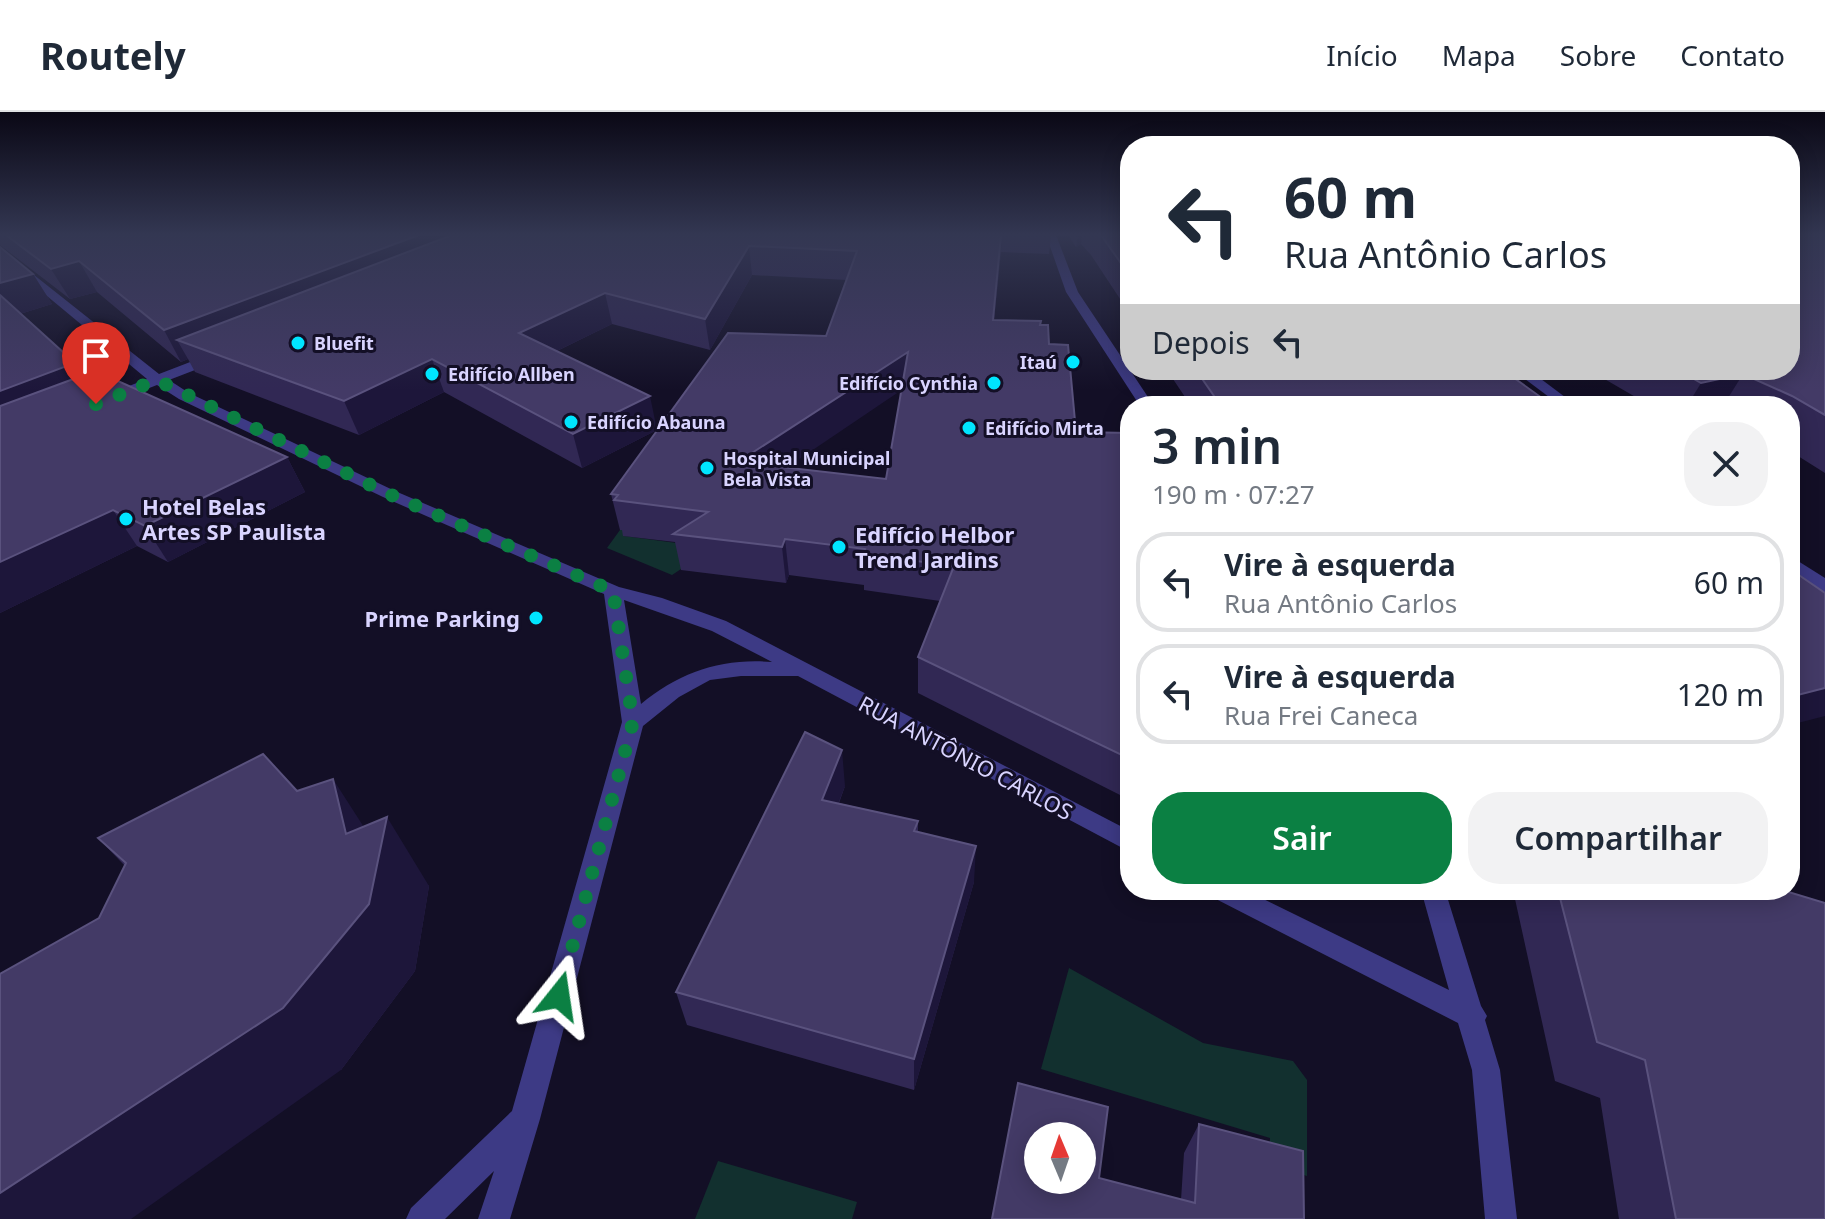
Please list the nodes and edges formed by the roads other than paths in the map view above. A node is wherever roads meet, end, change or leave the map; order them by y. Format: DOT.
graph roads {
  1 [pos="43,287"];
  2 [pos="1070,287"];
  3 [pos="232,350"];
  4 [pos="1120,360"];
  5 [pos="157,380"];
  6 [pos="1534,380"];
  7 [pos="1556,396"];
  8 [pos="96,404"];
  9 [pos="1800,569"];
  10 [pos="1825,587"];
  11 [pos="613,591"];
  12 [pos="803,672"];
  13 [pos="633,722"];
  14 [pos="1120,837"];
  15 [pos="1241,900"];
  16 [pos="1436,900"];
  17 [pos="1473,1016"];
  18 [pos="525,1119"];
  19 [pos="422,1219"];
  20 [pos="494,1219"];
  21 [pos="1501,1219"];
  1 -- 5 [label="street, RUA ANTÔNIO CARLOS"];
  2 -- 4 [label="street"];
  3 -- 5 [label="street"];
  5 -- 8 [label="street"];
  5 -- 11 [label="street, RUA ANTÔNIO CARLOS"];
  6 -- 7 [label="street"];
  9 -- 10 [label="street"];
  11 -- 12 [label="street, RUA ANTÔNIO CARLOS"];
  11 -- 13 [label="street"];
  12 -- 13 [label="street, RUA ANTÔNIO CARLOS"];
  12 -- 14 [label="street, RUA ANTÔNIO CARLOS"];
  13 -- 18 [label="street"];
  15 -- 17 [label="street"];
  16 -- 17 [label="street"];
  17 -- 21 [label="street"];
  18 -- 19 [label="street"];
  18 -- 20 [label="street"];
}
